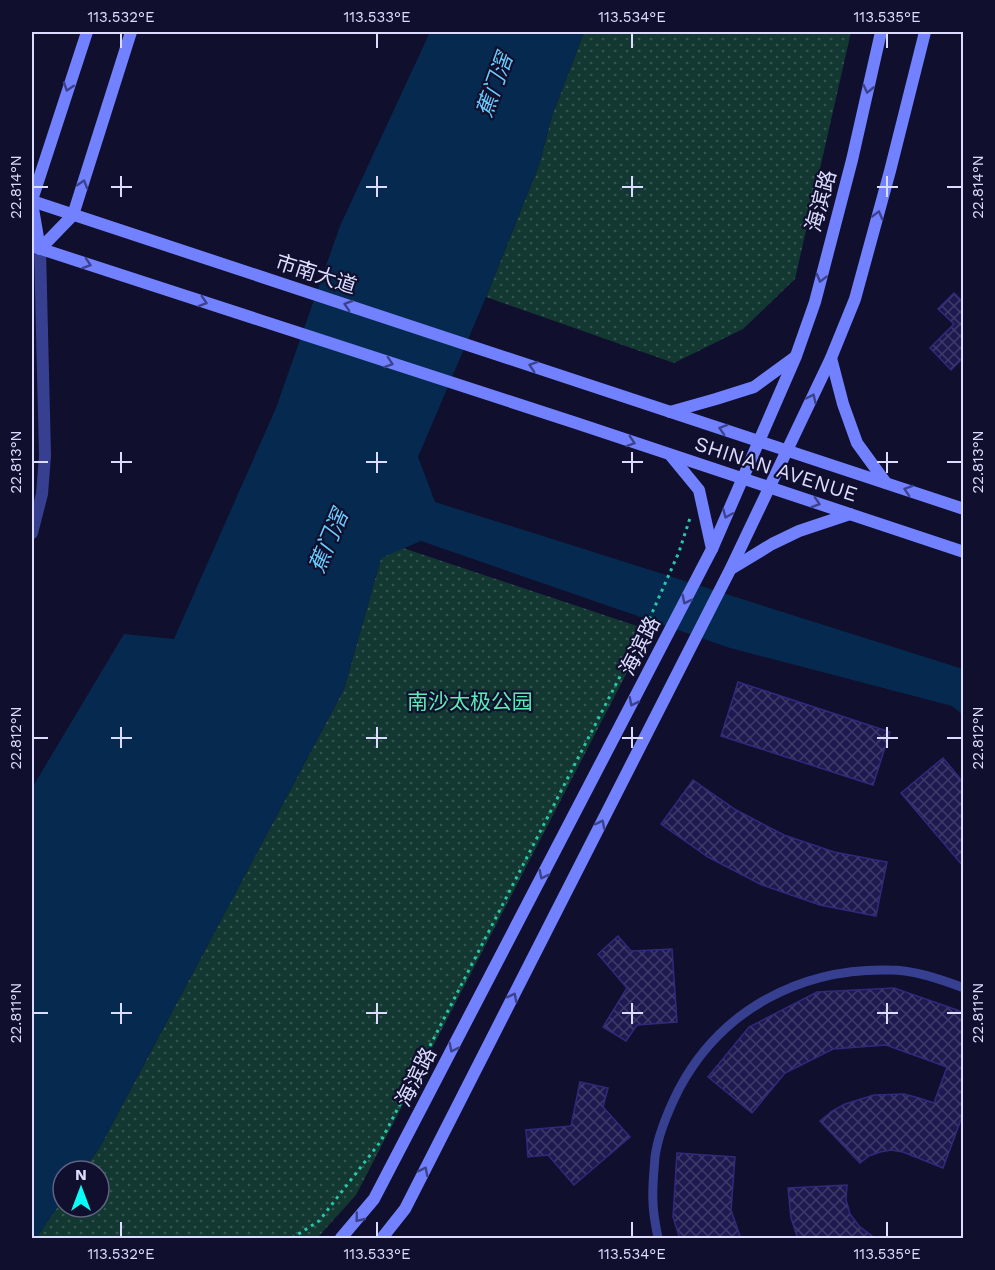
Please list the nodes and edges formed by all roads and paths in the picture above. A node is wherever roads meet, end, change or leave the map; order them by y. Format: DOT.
graph roads {
  1 [pos="87,32"];
  2 [pos="131,32"];
  3 [pos="881,32"];
  4 [pos="925,32"];
  5 [pos="32,201"];
  6 [pos="73,215"];
  7 [pos="36,247"];
  8 [pos="796,356"];
  9 [pos="831,358"];
  10 [pos="588,385"];
  11 [pos="670,412"];
  12 [pos="759,441"];
  13 [pos="787,451"];
  14 [pos="670,455"];
  15 [pos="743,478"];
  16 [pos="886,483"];
  17 [pos="769,488"];
  18 [pos="963,509"];
  19 [pos="850,514"];
  20 [pos="32,533"];
  21 [pos="712,549"];
  22 [pos="679,552"];
  23 [pos="963,552"];
  24 [pos="730,570"];
  25 [pos="963,988"];
  26 [pos="292,1239"];
  27 [pos="341,1239"];
  28 [pos="382,1239"];
  29 [pos="658,1239"];
  1 -- 5 [label="street, one-way"];
  6 -- 2 [label="street, one-way"];
  3 -- 8 [label="street, 海滨路, one-way"];
  9 -- 4 [label="street, one-way"];
  5 -- 6 [label="street, 市南大道"];
  5 -- 7 [label="street"];
  6 -- 7 [label="street"];
  10 -- 6 [label="street, 市南大道, one-way"];
  7 -- 14 [label="street, SHINAN AVENUE, one-way"];
  7 -- 20 [label="street"];
  8 -- 11 [label="street"];
  8 -- 12 [label="street, 海滨路"];
  13 -- 9 [label="street, one-way"];
  9 -- 16 [label="street"];
  10 -- 11 [label="street, SHINAN AVENUE"];
  12 -- 11 [label="street, SHINAN AVENUE, one-way"];
  12 -- 13 [label="street, SHINAN AVENUE"];
  12 -- 15 [label="street, 海滨路"];
  13 -- 16 [label="street, SHINAN AVENUE"];
  13 -- 17 [label="street"];
  14 -- 15 [label="street, SHINAN AVENUE"];
  14 -- 21 [label="street"];
  15 -- 17 [label="street, SHINAN AVENUE"];
  15 -- 21 [label="street, 海滨路, one-way"];
  18 -- 16 [label="street, SHINAN AVENUE, one-way"];
  17 -- 19 [label="street, SHINAN AVENUE, one-way"];
  17 -- 24 [label="street"];
  19 -- 23 [label="street, SHINAN AVENUE"];
  19 -- 24 [label="street"];
  21 -- 27 [label="street, 海滨路, one-way"];
  22 -- 26 [label="path"];
  28 -- 24 [label="street, one-way"];
  25 -- 29 [label="lane"];
}
